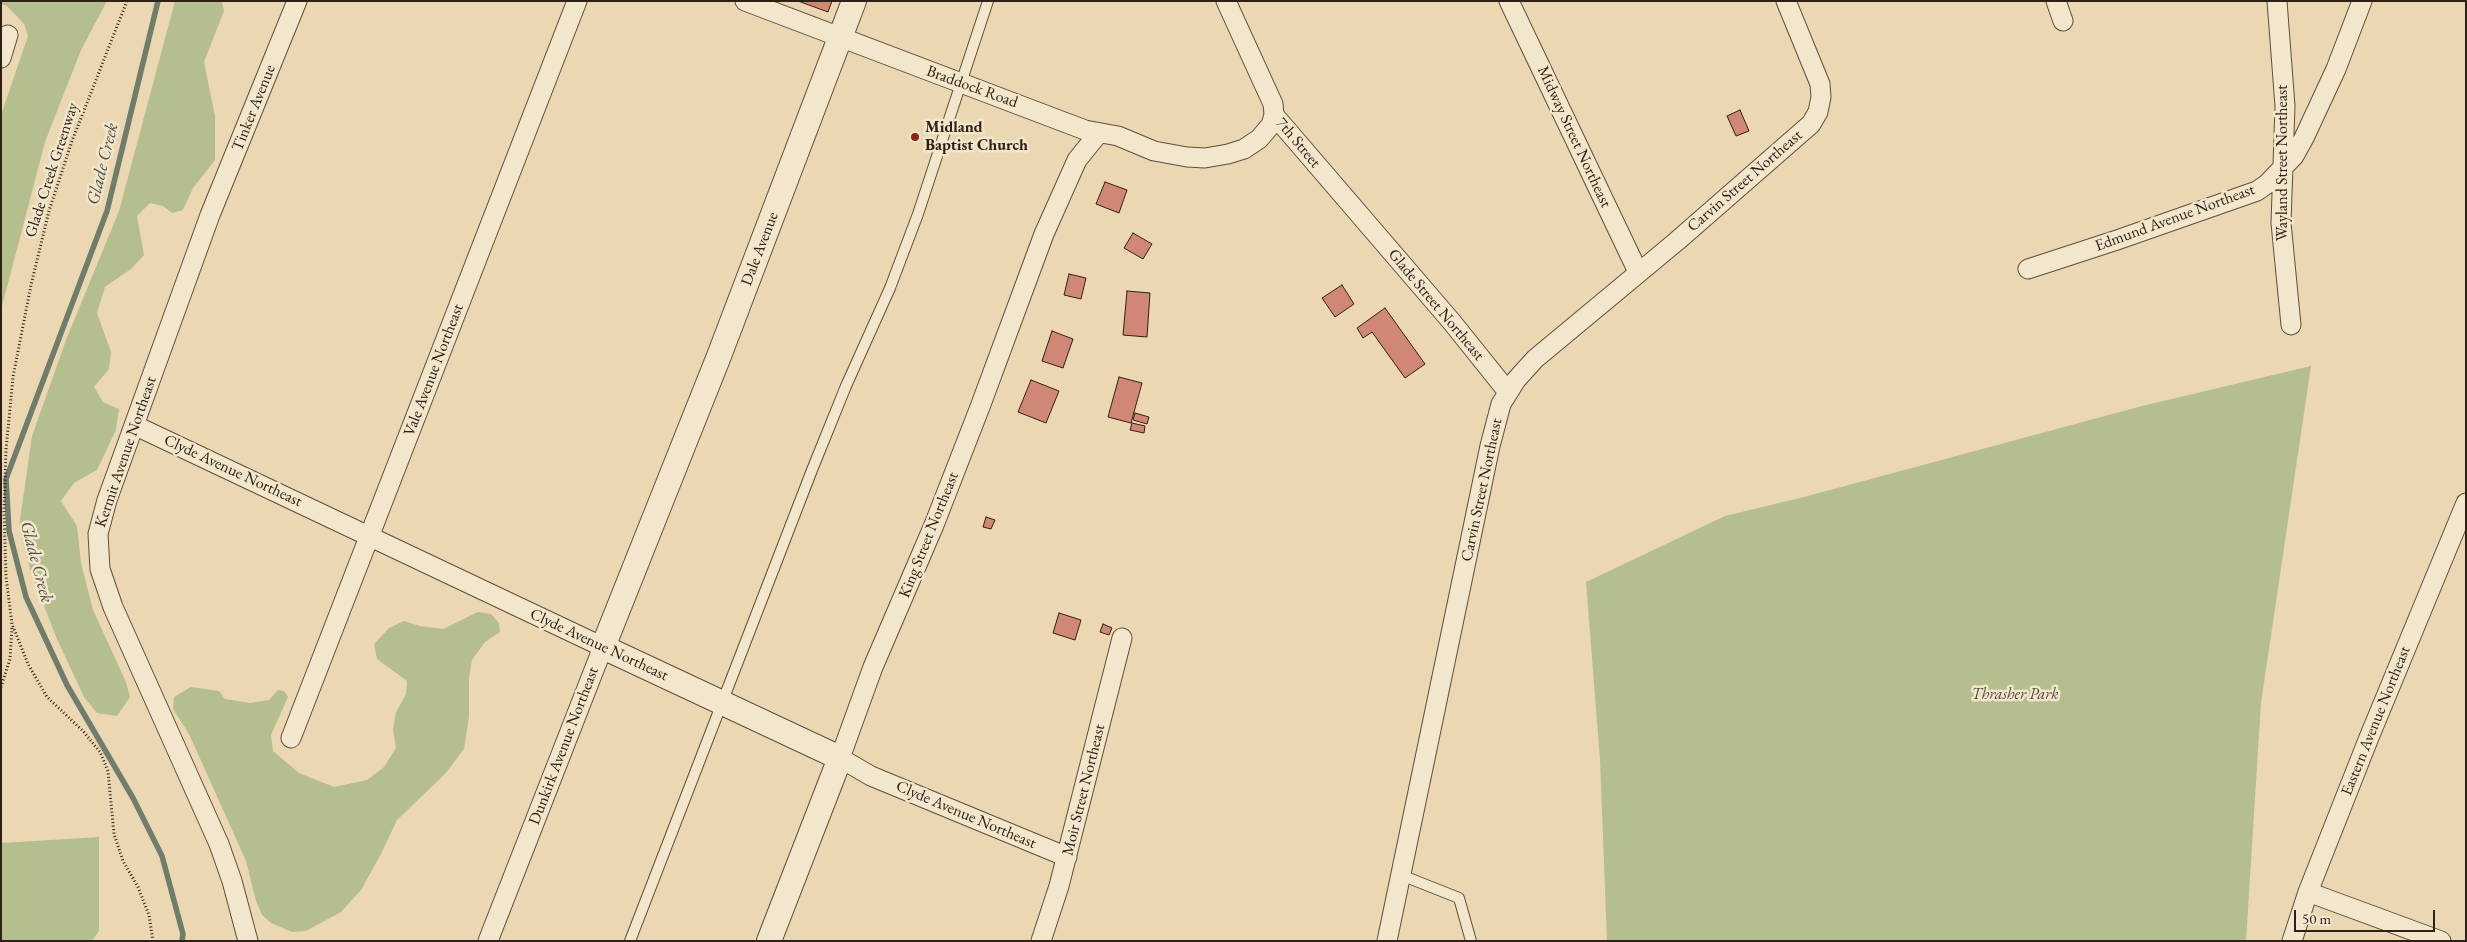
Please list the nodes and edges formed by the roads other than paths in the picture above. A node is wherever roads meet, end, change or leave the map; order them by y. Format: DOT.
graph roads {
  1 [pos="297,1"];
  2 [pos="577,1"];
  3 [pos="745,1"];
  4 [pos="854,1"];
  5 [pos="988,1"];
  6 [pos="1226,1"];
  7 [pos="1509,1"];
  8 [pos="1786,1"];
  9 [pos="2056,1"];
  10 [pos="2277,1"];
  11 [pos="2362,1"];
  12 [pos="2064,22"];
  13 [pos="8,35"];
  14 [pos="840,37"];
  15 [pos="1,58"];
  16 [pos="959,83"];
  17 [pos="1274,115"];
  18 [pos="1098,134"];
  19 [pos="2281,171"];
  20 [pos="210,215"];
  21 [pos="1364,220"];
  22 [pos="2028,269"];
  23 [pos="1638,272"];
  24 [pos="2290,325"];
  25 [pos="1508,392"];
  26 [pos="134,425"];
  27 [pos="662,495"];
  28 [pos="2466,502"];
  29 [pos="369,535"];
  30 [pos="1122,638"];
  31 [pos="603,647"];
  32 [pos="724,703"];
  33 [pos="290,738"];
  34 [pos="840,758"];
  35 [pos="1067,857"];
  36 [pos="1401,875"];
  37 [pos="2308,892"];
  38 [pos="248,941"];
  39 [pos="488,941"];
  40 [pos="630,941"];
  41 [pos="769,941"];
  42 [pos="1041,941"];
  43 [pos="1387,941"];
  44 [pos="1471,941"];
  45 [pos="2292,941"];
  46 [pos="2442,941"];
  1 -- 20 [label="street, Tinker Avenue"];
  2 -- 29 [label="street, Vale Avenue Northeast"];
  3 -- 14 [label="street, Braddock Road"];
  4 -- 14 [label="street, Dale Avenue"];
  5 -- 16 [label="lane"];
  6 -- 17 [label="street, 7th Street"];
  7 -- 23 [label="street, Midway Street Northeast"];
  8 -- 23 [label="street, Carvin Street Northeast"];
  9 -- 12 [label="street"];
  10 -- 19 [label="street, Wayland Street Northeast"];
  11 -- 19 [label="street, Edmund Avenue Northeast"];
  13 -- 15 [label="street"];
  14 -- 16 [label="street, Braddock Road"];
  14 -- 27 [label="street, Dale Avenue"];
  16 -- 18 [label="street, Braddock Road"];
  16 -- 32 [label="lane"];
  17 -- 18 [label="street, Braddock Road"];
  17 -- 21 [label="street, 7th Street"];
  18 -- 34 [label="street, King Street Northeast"];
  19 -- 22 [label="street, Edmund Avenue Northeast"];
  19 -- 24 [label="street, Wayland Street Northeast"];
  20 -- 26 [label="street, Kermit Avenue Northeast"];
  21 -- 25 [label="street, Glade Street Northeast"];
  23 -- 25 [label="street, Carvin Street Northeast"];
  25 -- 36 [label="street, Carvin Street Northeast"];
  26 -- 29 [label="street, Clyde Avenue Northeast"];
  26 -- 38 [label="street, Kermit Avenue Northeast"];
  27 -- 31 [label="street, Dunkirk Avenue Northeast"];
  28 -- 37 [label="street, Eastern Avenue Northeast"];
  29 -- 31 [label="street, Clyde Avenue Northeast"];
  29 -- 33 [label="street, Vale Avenue Northeast"];
  30 -- 35 [label="street, Moir Street Northeast"];
  31 -- 32 [label="street, Clyde Avenue Northeast"];
  31 -- 39 [label="street, Dunkirk Avenue Northeast"];
  32 -- 34 [label="street, Clyde Avenue Northeast"];
  32 -- 40 [label="lane"];
  34 -- 35 [label="street, Clyde Avenue Northeast"];
  34 -- 41 [label="street, King Street Northeast"];
  35 -- 42 [label="street, Moir Street Northeast"];
  36 -- 43 [label="street, Carvin Street Northeast"];
  36 -- 44 [label="lane"];
  37 -- 45 [label="street, Eastern Avenue Northeast"];
  37 -- 46 [label="street"];
}
